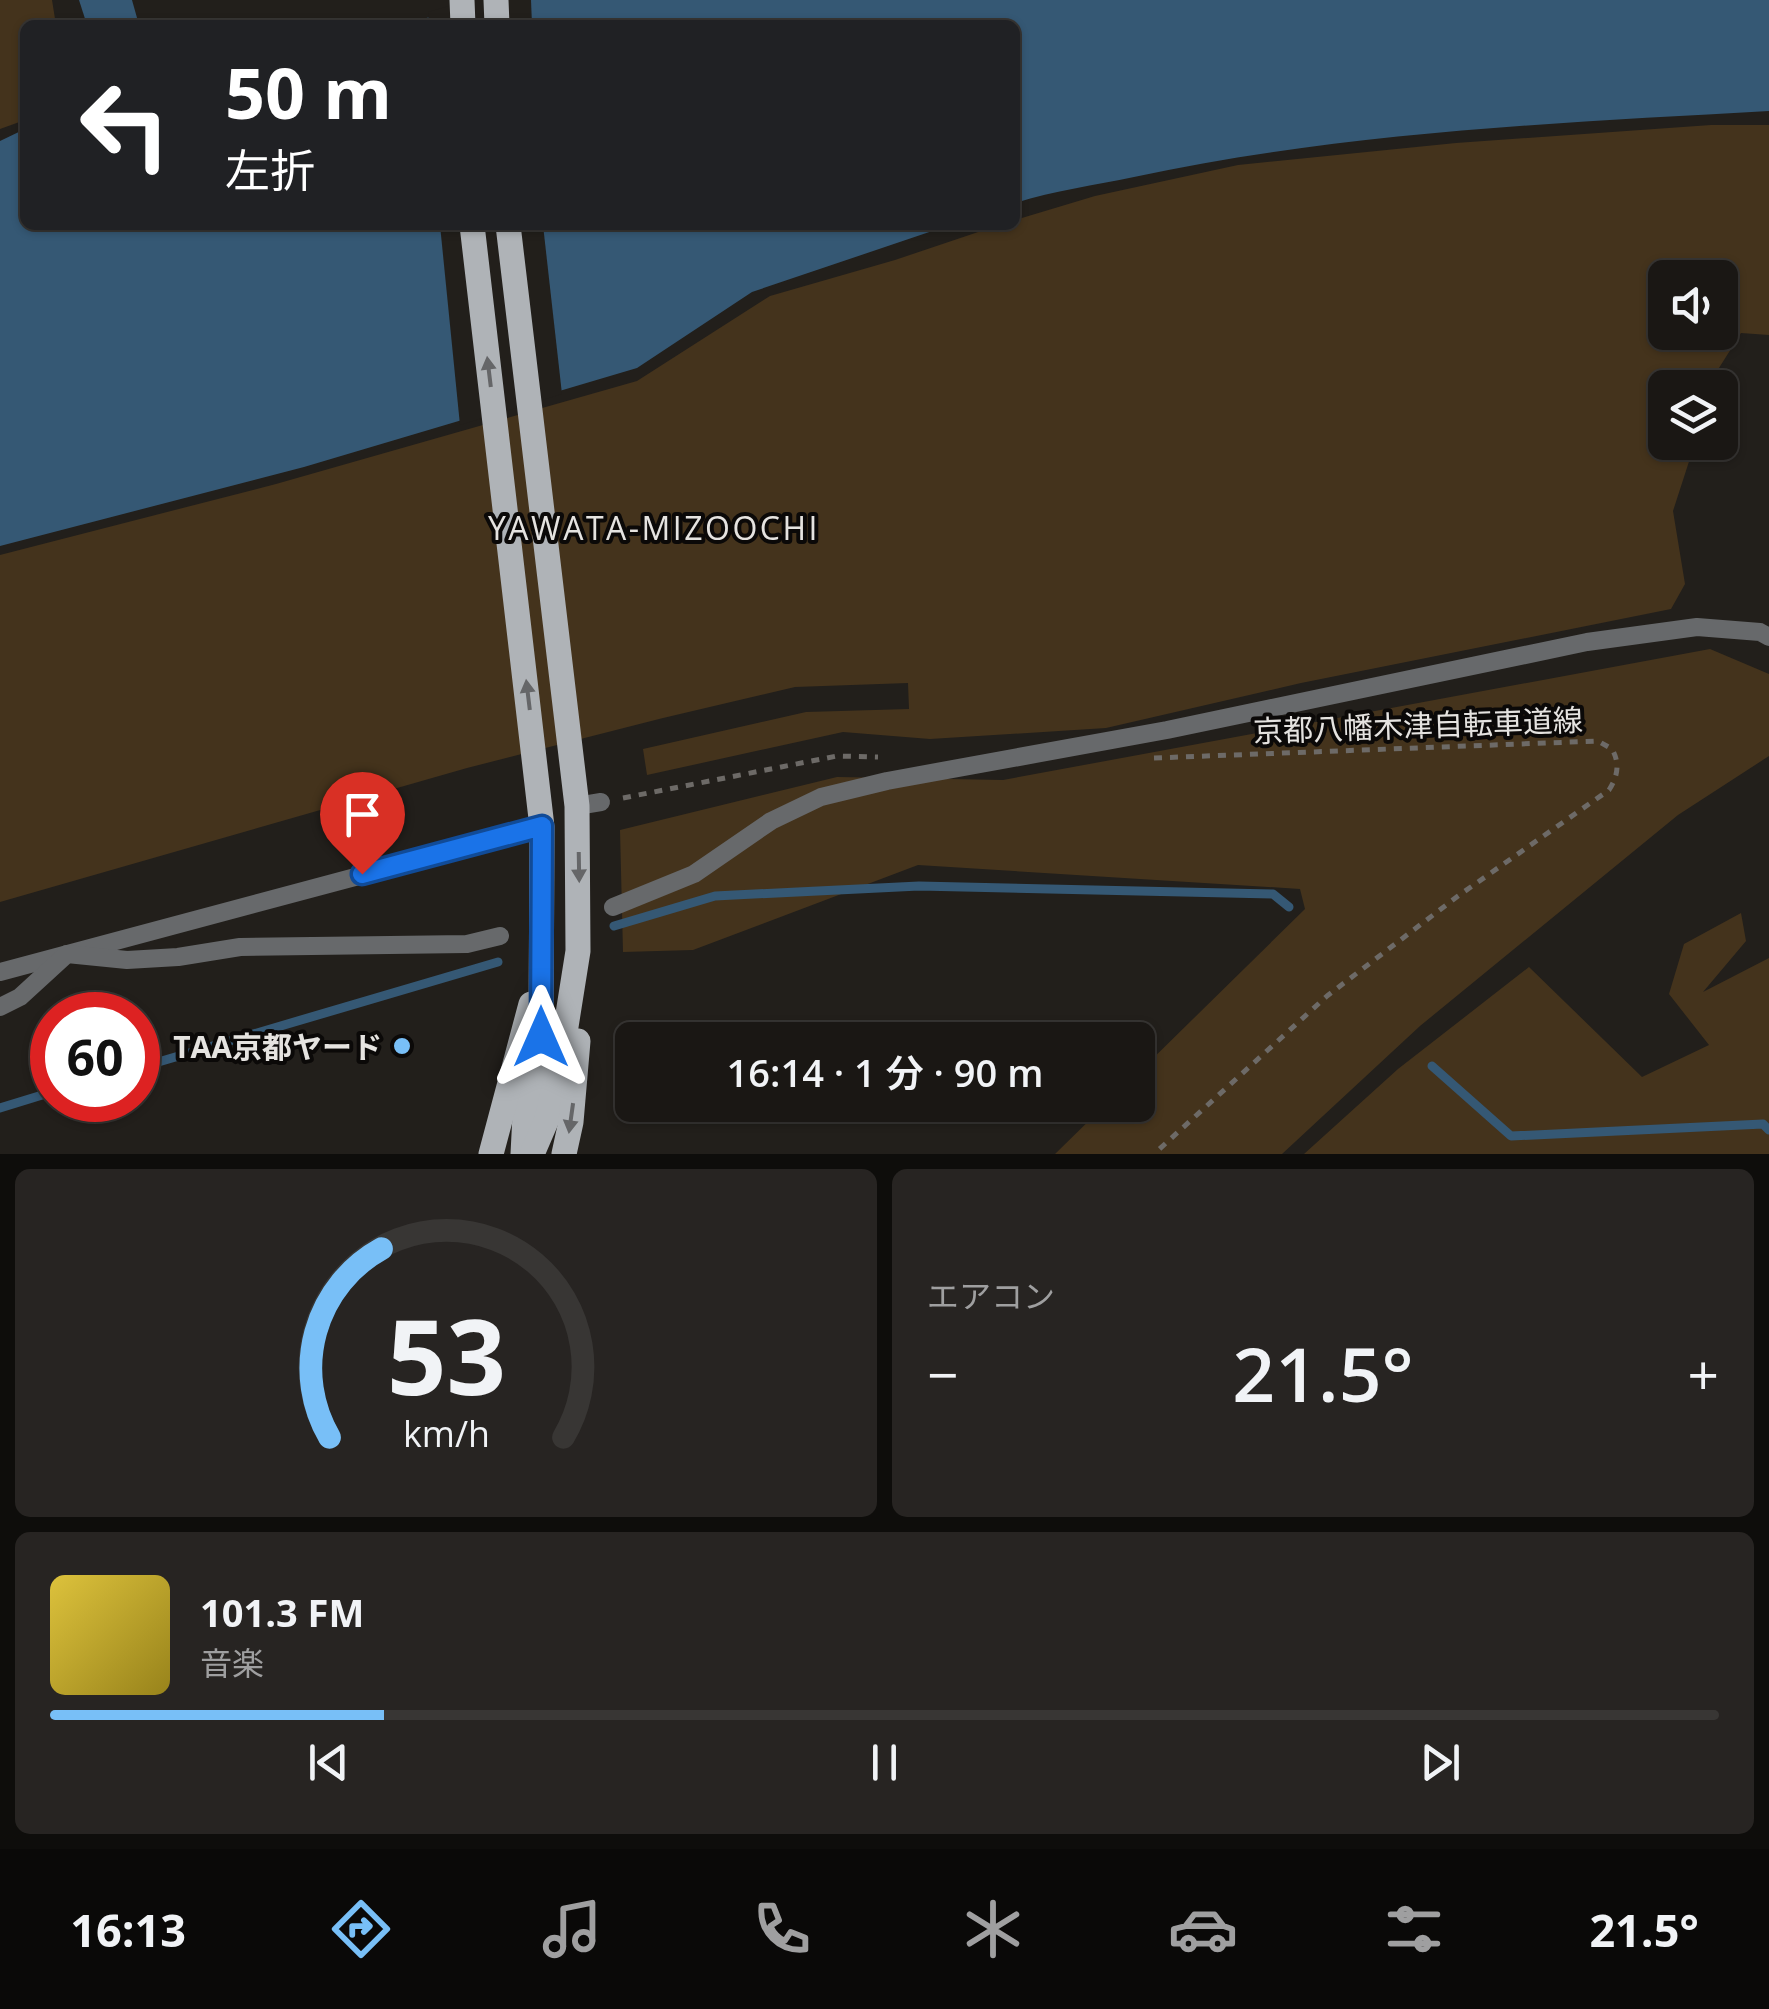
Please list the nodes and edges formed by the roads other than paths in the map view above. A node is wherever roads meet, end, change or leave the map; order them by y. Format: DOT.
graph roads {
  1 [pos="473,230"];
  2 [pos="509,230"];
  3 [pos="1769,637"];
  4 [pos="542,826"];
  5 [pos="613,907"];
  6 [pos="500,936"];
  7 [pos="578,950"];
  8 [pos="67,954"];
  9 [pos="541,960"];
  10 [pos="0,972"];
  11 [pos="0,1007"];
  12 [pos="491,1154"];
  13 [pos="523,1154"];
  14 [pos="532,1154"];
  15 [pos="564,1154"];
  4 -- 1 [label="main road, one-way"];
  2 -- 7 [label="main road, one-way"];
  3 -- 5 [label="lane"];
  4 -- 8 [label="lane"];
  4 -- 9 [label="main road"];
  6 -- 8 [label="lane"];
  7 -- 14 [label="main road"];
  7 -- 15 [label="main road, one-way"];
  8 -- 10 [label="lane"];
  8 -- 11 [label="lane"];
  9 -- 12 [label="main road"];
  9 -- 13 [label="main road"];
}
